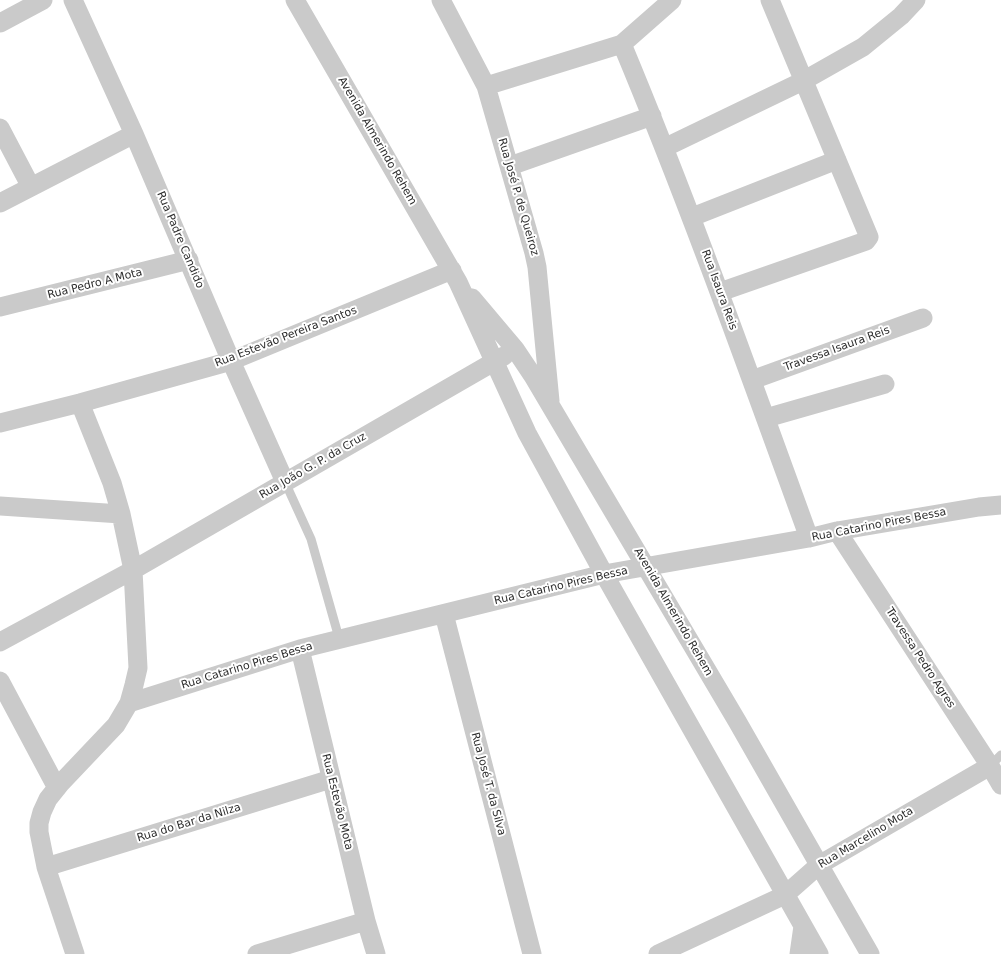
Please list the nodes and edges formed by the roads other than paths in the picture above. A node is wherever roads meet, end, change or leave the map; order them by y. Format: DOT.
graph roads {
  1 [pos="43,0"];
  2 [pos="295,0"];
  3 [pos="441,0"];
  4 [pos="672,0"];
  5 [pos="770,0"];
  6 [pos="916,0"];
  7 [pos="78,2"];
  8 [pos="0,23"];
  9 [pos="622,44"];
  10 [pos="803,81"];
  11 [pos="486,86"];
  12 [pos="652,116"];
  13 [pos="0,128"];
  14 [pos="134,134"];
  15 [pos="664,148"];
  16 [pos="837,160"];
  17 [pos="510,166"];
  18 [pos="31,186"];
  19 [pos="0,203"];
  20 [pos="692,217"];
  21 [pos="189,260"];
  22 [pos="455,276"];
  23 [pos="720,292"];
  24 [pos="0,307"];
  25 [pos="923,318"];
  26 [pos="515,349"];
  27 [pos="231,361"];
  28 [pos="494,362"];
  29 [pos="752,380"];
  30 [pos="885,384"];
  31 [pos="80,403"];
  32 [pos="551,406"];
  33 [pos="766,418"];
  34 [pos="0,423"];
  35 [pos="286,482"];
  36 [pos="1001,505"];
  37 [pos="0,506"];
  38 [pos="121,514"];
  39 [pos="837,531"];
  40 [pos="809,538"];
  41 [pos="646,566"];
  42 [pos="133,570"];
  43 [pos="604,574"];
  44 [pos="444,614"];
  45 [pos="339,638"];
  46 [pos="0,642"];
  47 [pos="300,648"];
  48 [pos="0,681"];
  49 [pos="129,702"];
  50 [pos="996,760"];
  51 [pos="331,779"];
  52 [pos="1001,785"];
  53 [pos="58,788"];
  54 [pos="819,865"];
  55 [pos="46,867"];
  56 [pos="785,895"];
  57 [pos="366,921"];
  58 [pos="803,926"];
  59 [pos="75,954"];
  60 [pos="257,954"];
  61 [pos="376,954"];
  62 [pos="532,954"];
  63 [pos="658,954"];
  64 [pos="799,954"];
  65 [pos="819,954"];
  66 [pos="870,954"];
  1 -- 8 [label="street"];
  2 -- 22 [label="street, Avenida Almerindo Rehem"];
  3 -- 11 [label="street, Rua José P. de Queiroz"];
  4 -- 9 [label="street"];
  5 -- 10 [label="street"];
  6 -- 10 [label="street"];
  7 -- 14 [label="street, Rua Padre Candido"];
  9 -- 11 [label="street"];
  9 -- 12 [label="street, Rua Isaura Reis"];
  10 -- 15 [label="street"];
  10 -- 16 [label="street"];
  11 -- 17 [label="street, Rua José P. de Queiroz"];
  12 -- 15 [label="street, Rua Isaura Reis"];
  12 -- 17 [label="street"];
  13 -- 18 [label="street"];
  14 -- 18 [label="street"];
  14 -- 21 [label="street, Rua Padre Candido"];
  15 -- 20 [label="street, Rua Isaura Reis"];
  16 -- 20 [label="street"];
  16 -- 23 [label="street"];
  17 -- 32 [label="street, Rua José P. de Queiroz"];
  18 -- 19 [label="street"];
  20 -- 23 [label="street, Rua Isaura Reis"];
  21 -- 24 [label="street, Rua Pedro A Mota"];
  21 -- 27 [label="street, Rua Padre Candido"];
  22 -- 26 [label="street, Avenida Almerindo Rehem"];
  22 -- 27 [label="street, Rua Estevão Pereira Santos"];
  22 -- 28 [label="street, Avenida Almerindo Rehem"];
  23 -- 29 [label="street, Rua Isaura Reis"];
  25 -- 29 [label="street, Travessa Isaura Reis"];
  26 -- 28 [label="street, Rua João G. P. da Cruz"];
  26 -- 32 [label="street, Avenida Almerindo Rehem"];
  27 -- 31 [label="street, Rua Estevão Pereira Santos"];
  27 -- 35 [label="street, Rua Padre Candido"];
  28 -- 35 [label="street, Rua João G. P. da Cruz"];
  28 -- 43 [label="street, Avenida Almerindo Rehem"];
  29 -- 33 [label="street, Rua Isaura Reis"];
  30 -- 33 [label="street"];
  31 -- 34 [label="street, Rua Estevão Pereira Santos"];
  31 -- 38 [label="street"];
  32 -- 41 [label="street, Avenida Almerindo Rehem"];
  33 -- 40 [label="street, Rua Isaura Reis"];
  35 -- 42 [label="street, Rua João G. P. da Cruz"];
  35 -- 45 [label="lane"];
  36 -- 39 [label="street, Rua Catarino Pires Bessa"];
  37 -- 38 [label="street"];
  38 -- 42 [label="street"];
  39 -- 40 [label="street, Rua Catarino Pires Bessa"];
  39 -- 50 [label="street, Travessa Pedro Agres"];
  40 -- 41 [label="street, Rua Catarino Pires Bessa"];
  41 -- 43 [label="street, Rua Catarino Pires Bessa"];
  41 -- 54 [label="street, Avenida Almerindo Rehem"];
  42 -- 46 [label="street, Rua João G. P. da Cruz"];
  42 -- 49 [label="street"];
  43 -- 44 [label="street, Rua Catarino Pires Bessa"];
  43 -- 56 [label="street, Avenida Almerindo Rehem"];
  44 -- 45 [label="street, Rua Catarino Pires Bessa"];
  44 -- 62 [label="street, Rua José T. da Silva"];
  45 -- 47 [label="street, Rua Catarino Pires Bessa"];
  47 -- 49 [label="street, Rua Catarino Pires Bessa"];
  47 -- 51 [label="street, Rua Estevão Mota"];
  48 -- 53 [label="street"];
  49 -- 53 [label="street"];
  50 -- 52 [label="street, Travessa Pedro Agres"];
  50 -- 54 [label="street, Rua Marcelino Mota"];
  51 -- 55 [label="street, Rua do Bar da Nilza"];
  51 -- 57 [label="street, Rua Estevão Mota"];
  53 -- 55 [label="street"];
  54 -- 56 [label="street, Rua Marcelino Mota"];
  54 -- 66 [label="street, Avenida Almerindo Rehem"];
  55 -- 59 [label="street"];
  56 -- 58 [label="street, Avenida Almerindo Rehem"];
  56 -- 63 [label="street, Rua Marcelino Mota"];
  57 -- 60 [label="street"];
  57 -- 61 [label="street, Rua Estevão Mota"];
  58 -- 64 [label="street"];
  58 -- 65 [label="street, Avenida Almerindo Rehem"];
}
